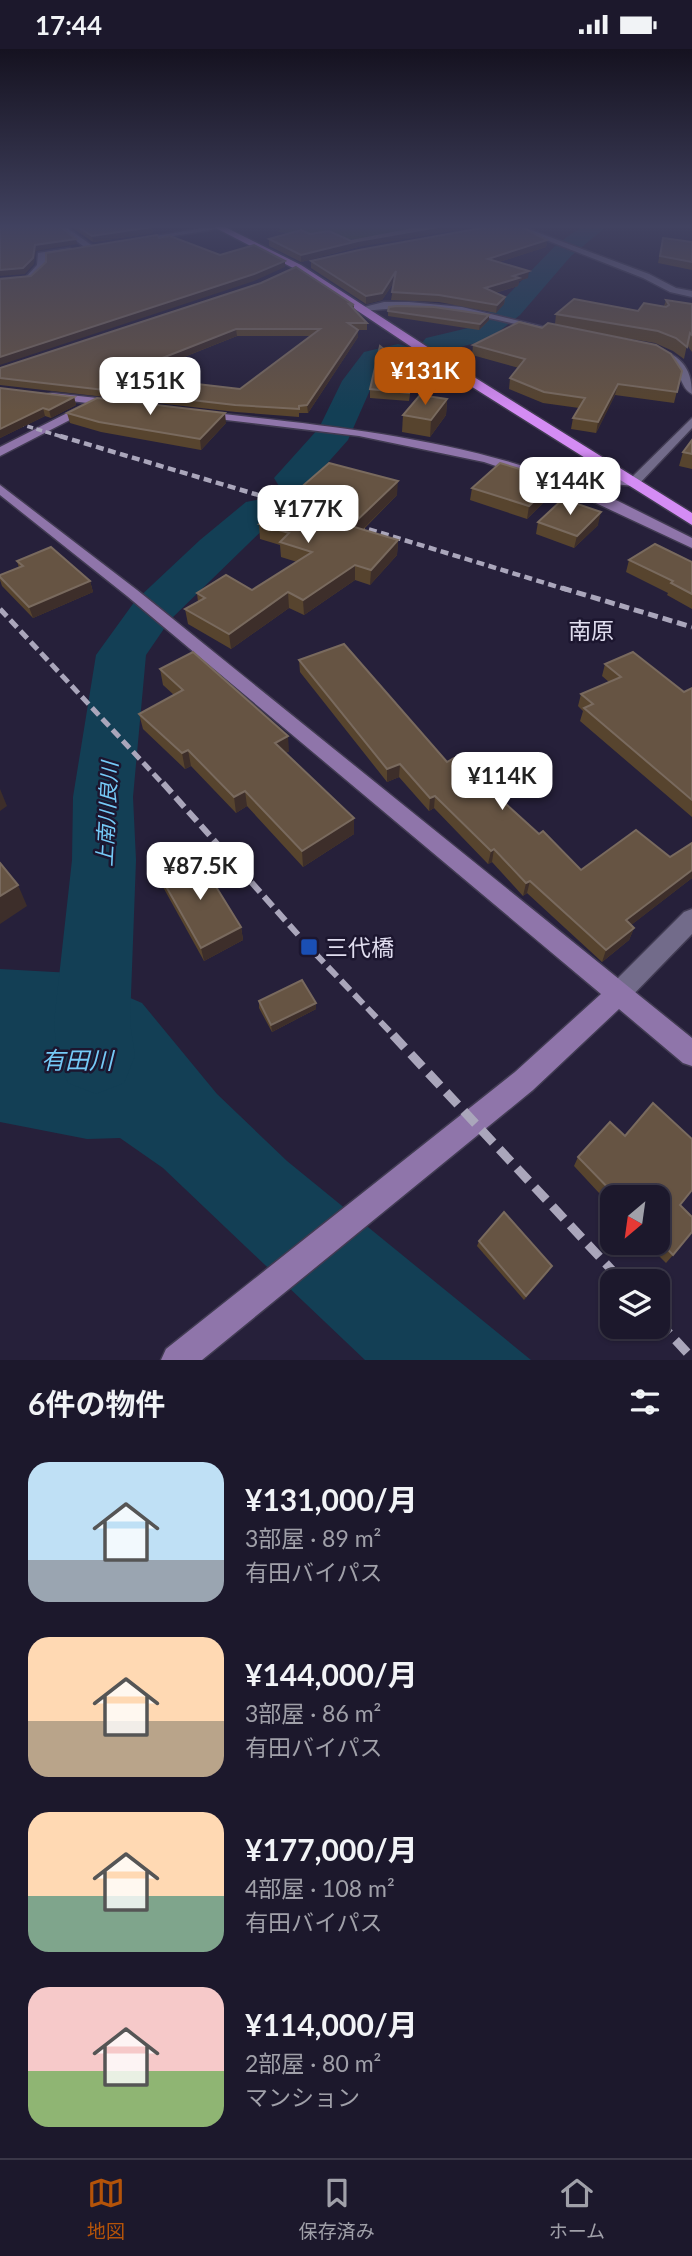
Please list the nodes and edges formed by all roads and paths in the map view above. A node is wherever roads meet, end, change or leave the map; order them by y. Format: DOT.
graph roads {
  1 [pos="324,288"];
  2 [pos="670,288"];
  3 [pos="692,294"];
  4 [pos="359,309"];
  5 [pos="569,334"];
  6 [pos="644,348"];
  7 [pos="692,391"];
  8 [pos="37,394"];
  9 [pos="98,401"];
  10 [pos="125,405"];
  11 [pos="192,413"];
  12 [pos="692,421"];
  13 [pos="0,451"];
  14 [pos="528,472"];
  15 [pos="634,482"];
  16 [pos="0,489"];
  17 [pos="692,520"];
  18 [pos="692,544"];
  19 [pos="692,919"];
  20 [pos="618,995"];
  21 [pos="692,1054"];
  22 [pos="177,1360"];
  1 -- 4 [label="highway"];
  2 -- 3 [label="street"];
  4 -- 5 [label="street"];
  4 -- 15 [label="highway"];
  6 -- 7 [label="street"];
  8 -- 9 [label="street"];
  9 -- 10 [label="street"];
  9 -- 13 [label="street"];
  11 -- 14 [label="street"];
  12 -- 15 [label="street"];
  14 -- 15 [label="street"];
  14 -- 18 [label="street"];
  15 -- 17 [label="highway"];
  16 -- 20 [label="street"];
  19 -- 20 [label="street"];
  20 -- 21 [label="street"];
  20 -- 22 [label="street"];
}
